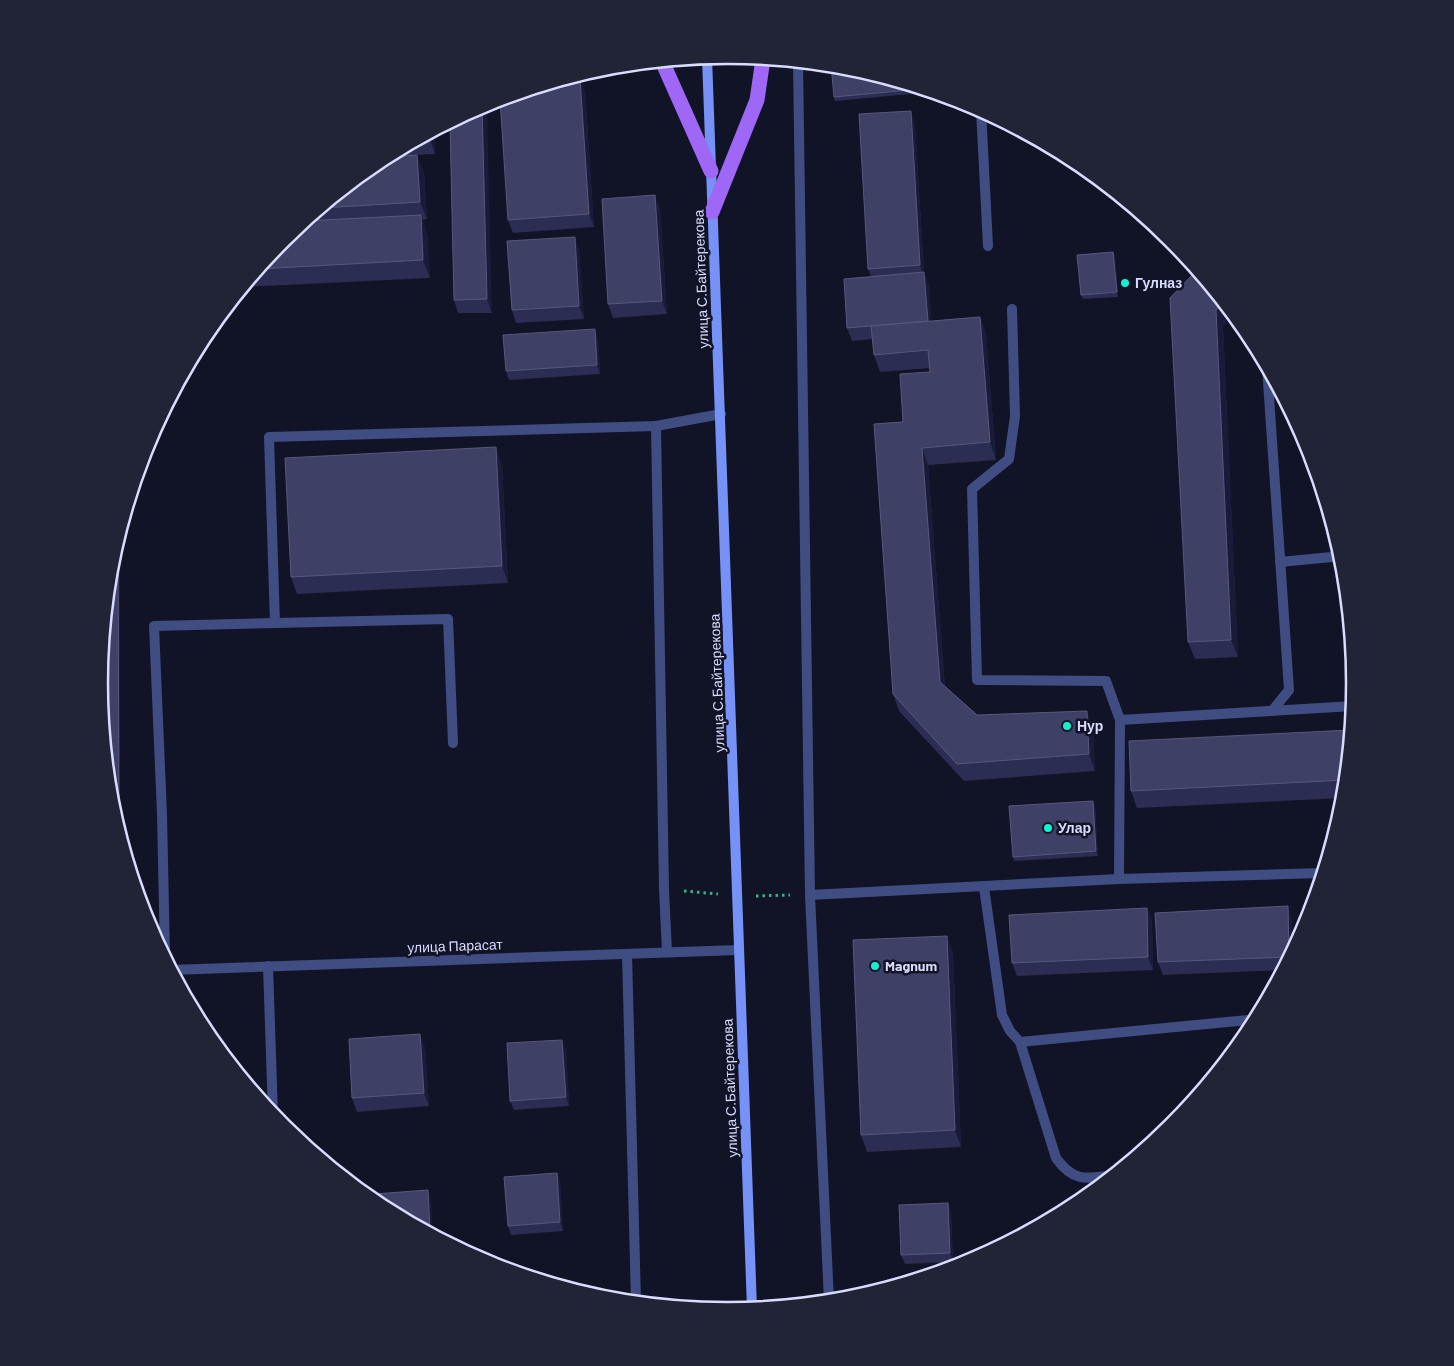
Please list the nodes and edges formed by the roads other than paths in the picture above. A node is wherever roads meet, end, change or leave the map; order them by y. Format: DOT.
graph roads {
  1 [pos="707,64"];
  2 [pos="762,65"];
  3 [pos="665,67"];
  4 [pos="798,68"];
  5 [pos="981,119"];
  6 [pos="711,172"];
  7 [pos="712,212"];
  8 [pos="988,246"];
  9 [pos="1012,309"];
  10 [pos="1267,381"];
  11 [pos="721,414"];
  12 [pos="656,426"];
  13 [pos="1333,557"];
  14 [pos="1280,562"];
  15 [pos="275,623"];
  16 [pos="1345,706"];
  17 [pos="1272,711"];
  18 [pos="1120,720"];
  19 [pos="453,743"];
  20 [pos="1316,873"];
  21 [pos="1119,879"];
  22 [pos="984,887"];
  23 [pos="810,895"];
  24 [pos="165,941"];
  25 [pos="738,950"];
  26 [pos="667,952"];
  27 [pos="627,954"];
  28 [pos="268,966"];
  29 [pos="179,970"];
  30 [pos="1246,1020"];
  31 [pos="1020,1042"];
  32 [pos="273,1103"];
  33 [pos="1100,1177"];
  34 [pos="829,1293"];
  35 [pos="636,1295"];
  36 [pos="752,1301"];
  1 -- 6 [label="main road, улица С.Байтерекова"];
  2 -- 7 [label="main road"];
  3 -- 6 [label="main road"];
  4 -- 23 [label="street"];
  5 -- 8 [label="street"];
  6 -- 7 [label="main road, улица С.Байтерекова"];
  7 -- 11 [label="main road, улица С.Байтерекова"];
  9 -- 18 [label="street"];
  10 -- 14 [label="street"];
  11 -- 12 [label="street"];
  11 -- 25 [label="main road, улица С.Байтерекова"];
  12 -- 15 [label="street"];
  12 -- 26 [label="street"];
  13 -- 14 [label="street"];
  14 -- 17 [label="street"];
  15 -- 19 [label="street"];
  15 -- 24 [label="street"];
  16 -- 17 [label="street"];
  17 -- 18 [label="street"];
  18 -- 21 [label="street"];
  20 -- 21 [label="street"];
  21 -- 22 [label="street"];
  22 -- 23 [label="street"];
  22 -- 31 [label="street"];
  23 -- 34 [label="street"];
  25 -- 26 [label="street, улица Парасат"];
  25 -- 36 [label="main road, улица С.Байтерекова"];
  26 -- 27 [label="street, улица Парасат"];
  27 -- 28 [label="street, улица Парасат"];
  27 -- 35 [label="street"];
  28 -- 29 [label="street, улица Парасат"];
  28 -- 32 [label="street"];
  30 -- 31 [label="street"];
  31 -- 33 [label="street"];
}
